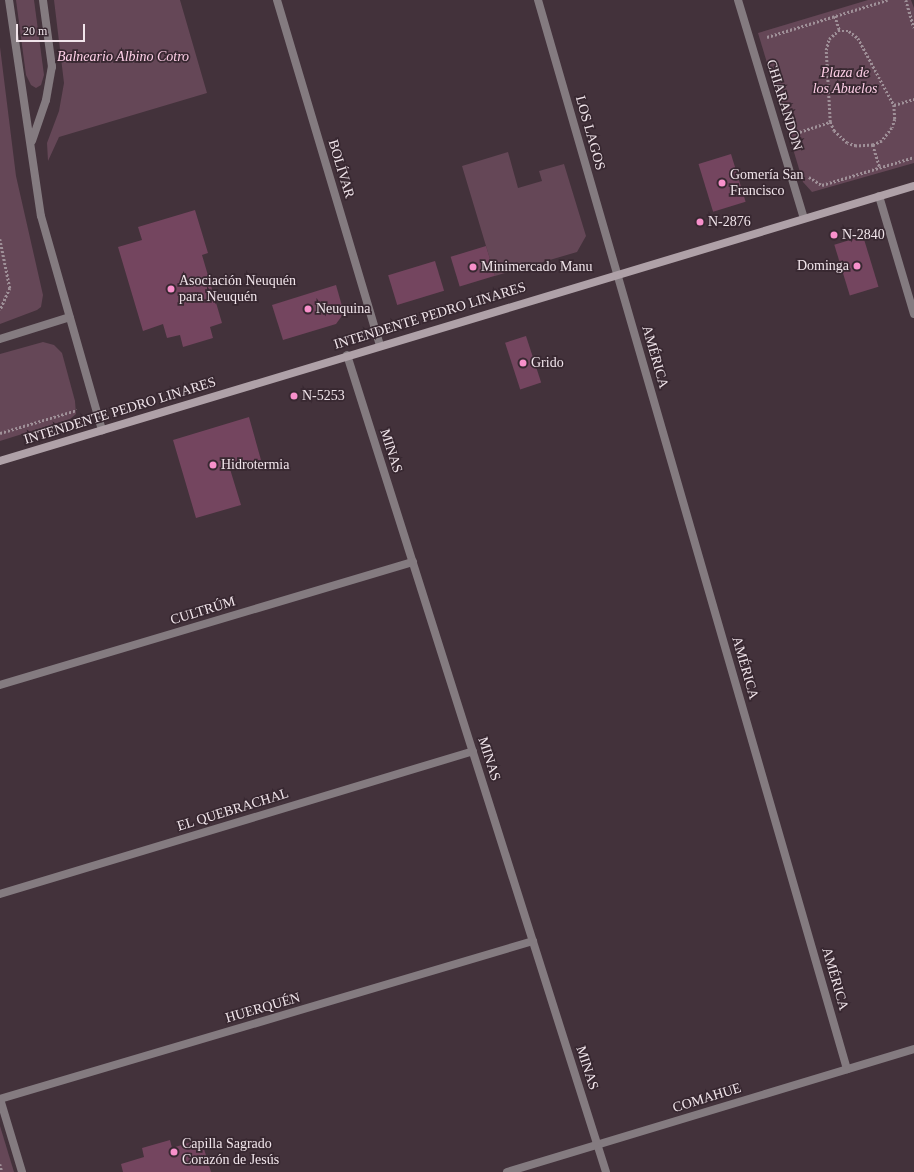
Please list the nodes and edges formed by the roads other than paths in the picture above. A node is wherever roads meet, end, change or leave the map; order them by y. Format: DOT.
graph roads {
  1 [pos="9,0"];
  2 [pos="43,0"];
  3 [pos="276,0"];
  4 [pos="538,0"];
  5 [pos="738,0"];
  6 [pos="31,142"];
  7 [pos="914,186"];
  8 [pos="879,196"];
  9 [pos="804,218"];
  10 [pos="617,274"];
  11 [pos="914,314"];
  12 [pos="70,317"];
  13 [pos="0,338"];
  14 [pos="380,345"];
  15 [pos="348,355"];
  16 [pos="102,430"];
  17 [pos="0,461"];
  18 [pos="413,562"];
  19 [pos="0,685"];
  20 [pos="473,751"];
  21 [pos="0,894"];
  22 [pos="533,942"];
  23 [pos="914,1049"];
  24 [pos="847,1069"];
  25 [pos="0,1099"];
  26 [pos="598,1145"];
  27 [pos="22,1172"];
  28 [pos="507,1172"];
  29 [pos="606,1172"];
  1 -- 6 [label="street"];
  2 -- 6 [label="street"];
  3 -- 14 [label="street, BOLÍVAR"];
  4 -- 10 [label="street, LOS LAGOS"];
  5 -- 9 [label="street, CHIARANDON"];
  6 -- 12 [label="street"];
  7 -- 8 [label="main road, INTENDENTE PEDRO LINARES"];
  8 -- 9 [label="main road, INTENDENTE PEDRO LINARES"];
  8 -- 11 [label="street"];
  9 -- 10 [label="main road, INTENDENTE PEDRO LINARES"];
  10 -- 14 [label="main road, INTENDENTE PEDRO LINARES"];
  10 -- 24 [label="street, AMÉRICA"];
  12 -- 13 [label="street"];
  12 -- 16 [label="street"];
  14 -- 15 [label="main road, INTENDENTE PEDRO LINARES"];
  15 -- 16 [label="main road, INTENDENTE PEDRO LINARES"];
  15 -- 18 [label="street, MINAS"];
  16 -- 17 [label="main road, INTENDENTE PEDRO LINARES"];
  18 -- 19 [label="street, CULTRÚM"];
  18 -- 20 [label="street, MINAS"];
  20 -- 21 [label="street, EL QUEBRACHAL"];
  20 -- 22 [label="street, MINAS"];
  22 -- 25 [label="street, HUERQUÉN"];
  22 -- 26 [label="street, MINAS"];
  23 -- 24 [label="street, COMAHUE"];
  24 -- 26 [label="street, COMAHUE"];
  25 -- 27 [label="street"];
  26 -- 28 [label="street, COMAHUE"];
  26 -- 29 [label="street, MINAS"];
}
